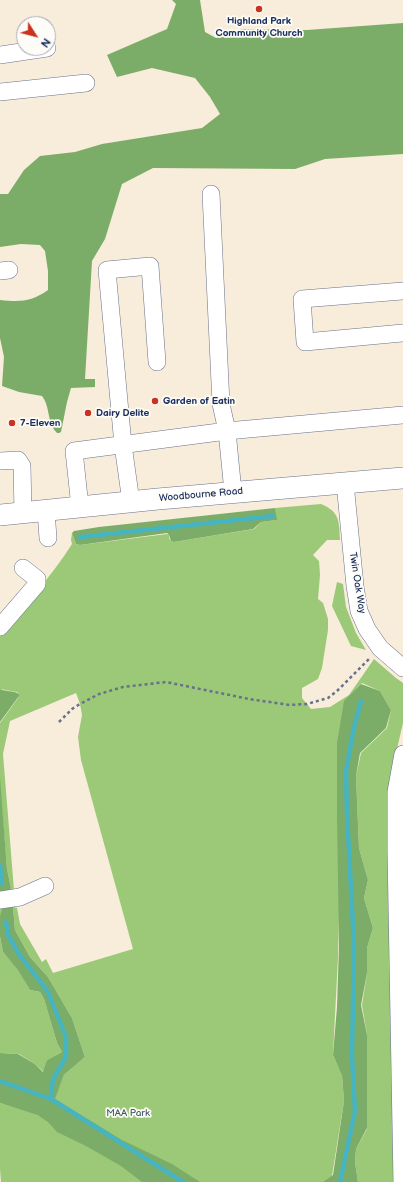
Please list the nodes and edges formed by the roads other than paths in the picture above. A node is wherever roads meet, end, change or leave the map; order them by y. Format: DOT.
graph roads {
  1 [pos="16,53"];
  2 [pos="0,55"];
  3 [pos="86,83"];
  4 [pos="0,92"];
  5 [pos="211,194"];
  6 [pos="403,291"];
  7 [pos="403,333"];
  8 [pos="157,362"];
  9 [pos="403,415"];
  10 [pos="227,431"];
  11 [pos="123,445"];
  12 [pos="0,461"];
  13 [pos="403,478"];
  14 [pos="345,483"];
  15 [pos="233,492"];
  16 [pos="130,502"];
  17 [pos="80,507"];
  18 [pos="46,511"];
  19 [pos="23,513"];
  20 [pos="0,515"];
  21 [pos="48,538"];
  22 [pos="23,568"];
  23 [pos="0,627"];
  24 [pos="403,668"];
  25 [pos="403,754"];
  26 [pos="45,886"];
  27 [pos="0,900"];
  28 [pos="401,1024"];
  29 [pos="402,1182"];
  1 -- 2 [label="street"];
  3 -- 4 [label="street"];
  5 -- 10 [label="street"];
  6 -- 7 [label="street"];
  8 -- 11 [label="street"];
  9 -- 10 [label="street"];
  10 -- 11 [label="street"];
  10 -- 15 [label="street"];
  11 -- 16 [label="street"];
  11 -- 17 [label="street"];
  12 -- 19 [label="street"];
  13 -- 14 [label="main road, Woodbourne Road"];
  14 -- 15 [label="main road, Woodbourne Road"];
  14 -- 24 [label="street, Twin Oak Way"];
  15 -- 16 [label="main road, Woodbourne Road"];
  16 -- 17 [label="main road, Woodbourne Road"];
  17 -- 18 [label="main road, Woodbourne Road"];
  18 -- 19 [label="main road, Woodbourne Road"];
  18 -- 21 [label="street"];
  19 -- 20 [label="main road, Woodbourne Road"];
  22 -- 23 [label="street"];
  25 -- 28 [label="street"];
  26 -- 27 [label="street"];
  28 -- 29 [label="street"];
}
